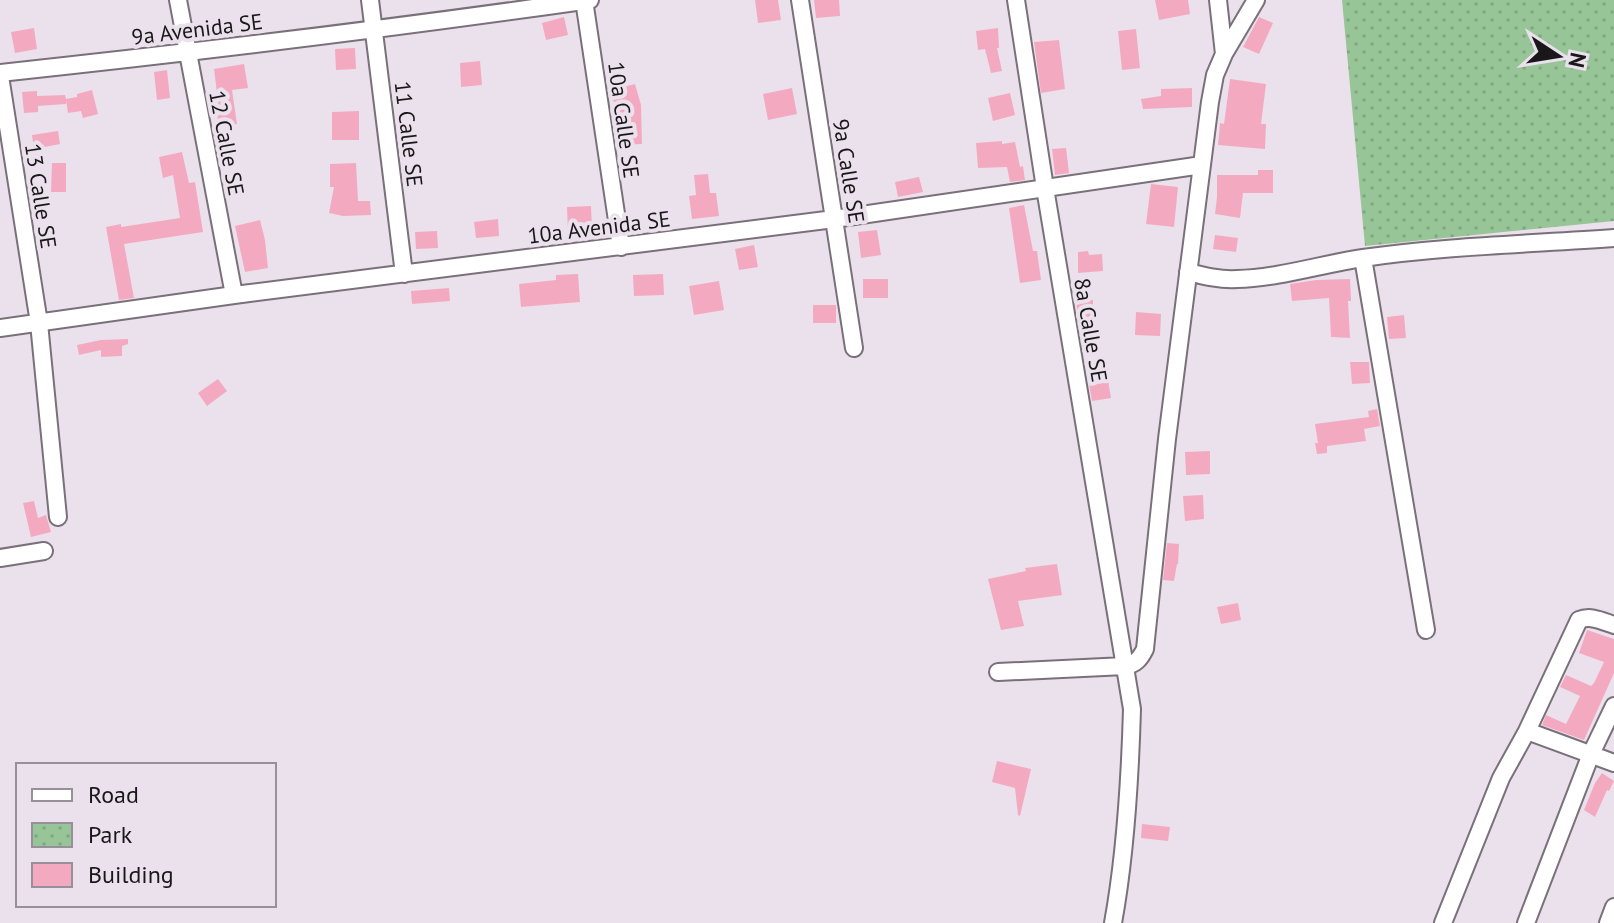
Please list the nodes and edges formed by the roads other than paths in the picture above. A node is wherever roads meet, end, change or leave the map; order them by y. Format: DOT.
graph roads {
  1 [pos="178,0"];
  2 [pos="370,0"];
  3 [pos="586,0"];
  4 [pos="800,0"];
  5 [pos="1016,0"];
  6 [pos="1218,0"];
  7 [pos="1256,0"];
  8 [pos="374,30"];
  9 [pos="187,53"];
  10 [pos="1224,54"];
  11 [pos="0,74"];
  12 [pos="1202,165"];
  13 [pos="1045,188"];
  14 [pos="834,219"];
  15 [pos="1614,238"];
  16 [pos="621,247"];
  17 [pos="1363,258"];
  18 [pos="1188,272"];
  19 [pos="404,274"];
  20 [pos="234,295"];
  21 [pos="39,323"];
  22 [pos="0,328"];
  23 [pos="854,348"];
  24 [pos="58,517"];
  25 [pos="44,551"];
  26 [pos="0,558"];
  27 [pos="1614,625"];
  28 [pos="1426,630"];
  29 [pos="1125,666"];
  30 [pos="998,672"];
  31 [pos="1614,706"];
  32 [pos="1527,731"];
  33 [pos="1591,754"];
  34 [pos="1614,763"];
  35 [pos="1614,907"];
  36 [pos="1113,923"];
  37 [pos="1443,923"];
  38 [pos="1526,923"];
  39 [pos="1608,923"];
  1 -- 9 [label="street, 12 Calle SE"];
  2 -- 8 [label="street, 11 Calle SE"];
  3 -- 8 [label="street, 9a Avenida SE"];
  3 -- 16 [label="street, 10a Calle SE"];
  4 -- 14 [label="street, 9a Calle SE"];
  5 -- 13 [label="street, 8a Calle SE"];
  6 -- 10 [label="street"];
  7 -- 10 [label="street"];
  8 -- 9 [label="street, 9a Avenida SE"];
  8 -- 19 [label="street, 11 Calle SE"];
  9 -- 11 [label="street, 9a Avenida SE"];
  9 -- 20 [label="street, 12 Calle SE"];
  10 -- 12 [label="street"];
  11 -- 21 [label="street, 13 Calle SE"];
  12 -- 13 [label="street, 10a Avenida SE"];
  12 -- 18 [label="street"];
  13 -- 14 [label="street, 10a Avenida SE"];
  13 -- 29 [label="street, 8a Calle SE"];
  14 -- 16 [label="street, 10a Avenida SE"];
  14 -- 23 [label="street, 9a Calle SE"];
  15 -- 17 [label="street"];
  16 -- 19 [label="street, 10a Avenida SE"];
  17 -- 18 [label="street"];
  17 -- 28 [label="street"];
  18 -- 29 [label="street"];
  19 -- 20 [label="street, 10a Avenida SE"];
  20 -- 21 [label="street, 10a Avenida SE"];
  21 -- 22 [label="street, 10a Avenida SE"];
  21 -- 24 [label="street, 13 Calle SE"];
  25 -- 26 [label="street"];
  27 -- 32 [label="street"];
  29 -- 30 [label="street"];
  29 -- 36 [label="street, 8a Calle SE"];
  31 -- 33 [label="street"];
  32 -- 33 [label="street"];
  32 -- 37 [label="street"];
  33 -- 34 [label="street"];
  33 -- 38 [label="street"];
  35 -- 39 [label="street"];
}
